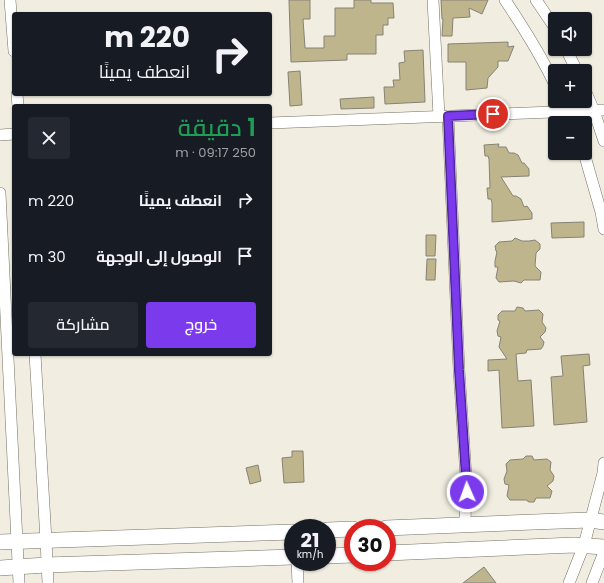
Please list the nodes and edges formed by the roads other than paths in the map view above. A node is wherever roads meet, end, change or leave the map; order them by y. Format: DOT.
graph roads {
  1 [pos="10,0"];
  2 [pos="433,0"];
  3 [pos="505,0"];
  4 [pos="536,0"];
  5 [pos="548,18"];
  6 [pos="12,26"];
  7 [pos="548,69"];
  8 [pos="592,100"];
  9 [pos="548,107"];
  10 [pos="579,108"];
  11 [pos="599,111"];
  12 [pos="444,116"];
  13 [pos="272,123"];
  14 [pos="12,134"];
  15 [pos="0,135"];
  16 [pos="604,141"];
  17 [pos="586,160"];
  18 [pos="0,193"];
  19 [pos="604,229"];
  20 [pos="35,356"];
  21 [pos="604,463"];
  22 [pos="597,521"];
  23 [pos="465,525"];
  24 [pos="396,528"];
  25 [pos="284,532"];
  26 [pos="46,540"];
  27 [pos="18,541"];
  28 [pos="0,542"];
  29 [pos="584,545"];
  30 [pos="604,547"];
  31 [pos="604,552"];
  32 [pos="396,553"];
  33 [pos="284,557"];
  34 [pos="46,565"];
  35 [pos="18,567"];
  36 [pos="0,568"];
  37 [pos="297,571"];
  38 [pos="19,583"];
  39 [pos="48,583"];
  40 [pos="298,583"];
  41 [pos="569,583"];
  42 [pos="592,583"];
  1 -- 6 [label="street"];
  2 -- 12 [label="street"];
  3 -- 7 [label="street"];
  4 -- 5 [label="street"];
  8 -- 11 [label="street"];
  9 -- 12 [label="street"];
  10 -- 11 [label="street"];
  11 -- 16 [label="street"];
  12 -- 13 [label="street"];
  12 -- 23 [label="street"];
  14 -- 15 [label="street"];
  17 -- 19 [label="street"];
  18 -- 27 [label="street"];
  20 -- 26 [label="street"];
  21 -- 22 [label="street"];
  22 -- 23 [label="street"];
  22 -- 29 [label="street"];
  23 -- 24 [label="street"];
  25 -- 26 [label="street"];
  26 -- 27 [label="street"];
  26 -- 34 [label="street"];
  27 -- 28 [label="street"];
  27 -- 35 [label="street"];
  29 -- 30 [label="street"];
  29 -- 32 [label="street"];
  29 -- 41 [label="street"];
  31 -- 42 [label="street"];
  33 -- 34 [label="street"];
  34 -- 35 [label="street"];
  34 -- 39 [label="street"];
  35 -- 36 [label="street"];
  35 -- 38 [label="street"];
  37 -- 40 [label="street"];
}
